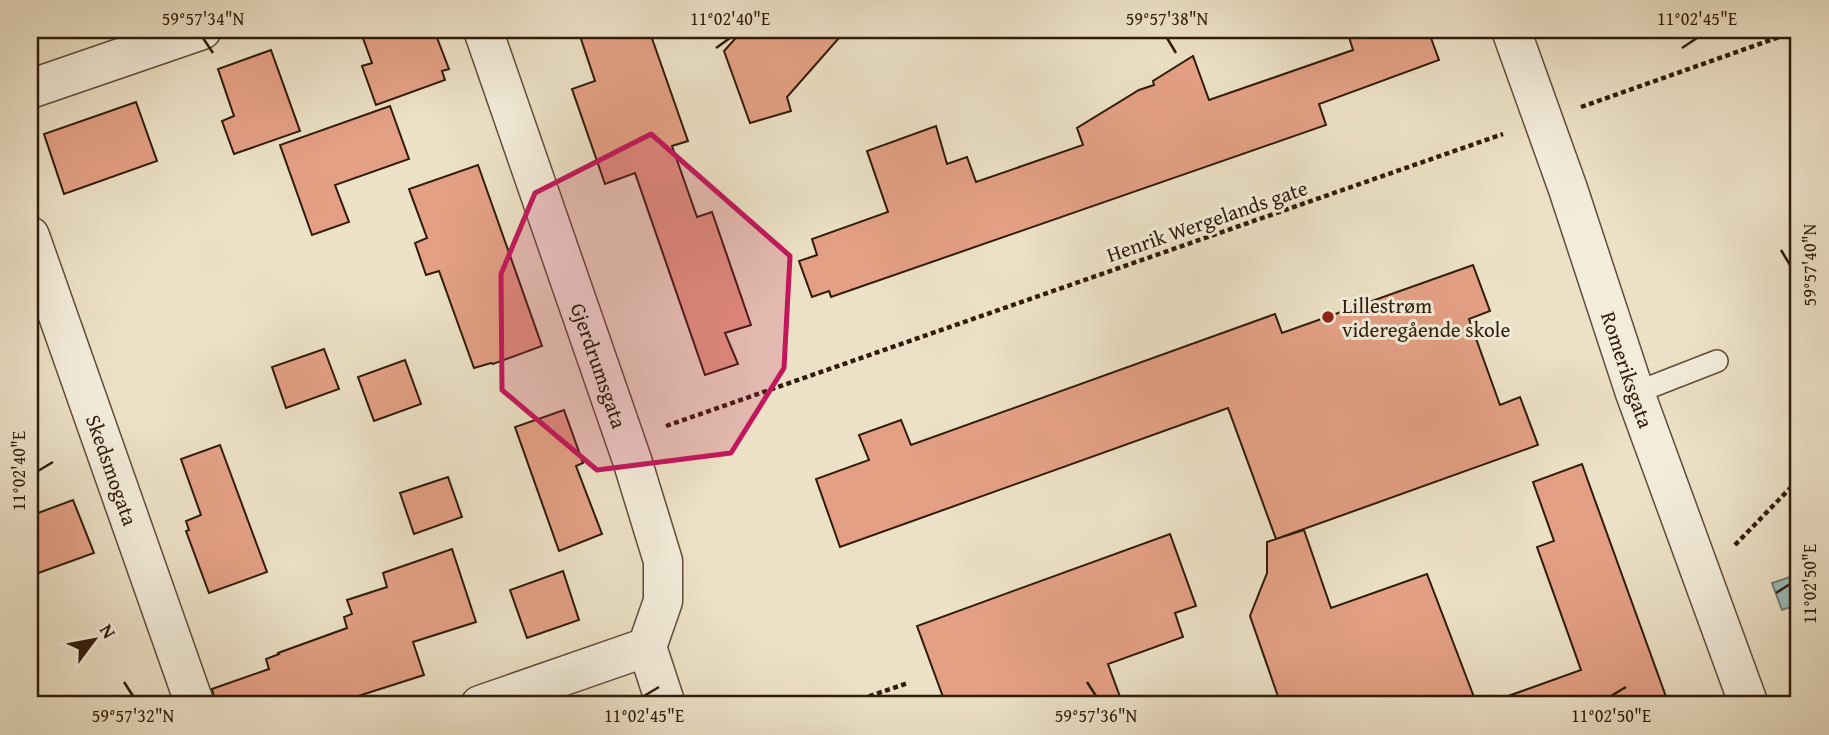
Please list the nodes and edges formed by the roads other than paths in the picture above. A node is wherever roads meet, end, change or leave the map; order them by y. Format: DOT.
graph roads {
  1 [pos="202,30"];
  2 [pos="483,30"];
  3 [pos="1511,30"];
  4 [pos="30,89"];
  5 [pos="30,236"];
  6 [pos="1717,361"];
  7 [pos="1635,393"];
  8 [pos="647,647"];
  9 [pos="195,705"];
  10 [pos="480,705"];
  11 [pos="666,705"];
  12 [pos="1749,705"];
  1 -- 4 [label="street"];
  2 -- 8 [label="street, Gjerdrumsgata"];
  3 -- 7 [label="street, Romeriksgata"];
  5 -- 9 [label="street, Skedsmogata"];
  6 -- 7 [label="lane"];
  7 -- 12 [label="street, Romeriksgata"];
  8 -- 10 [label="street"];
  8 -- 11 [label="street"];
}
